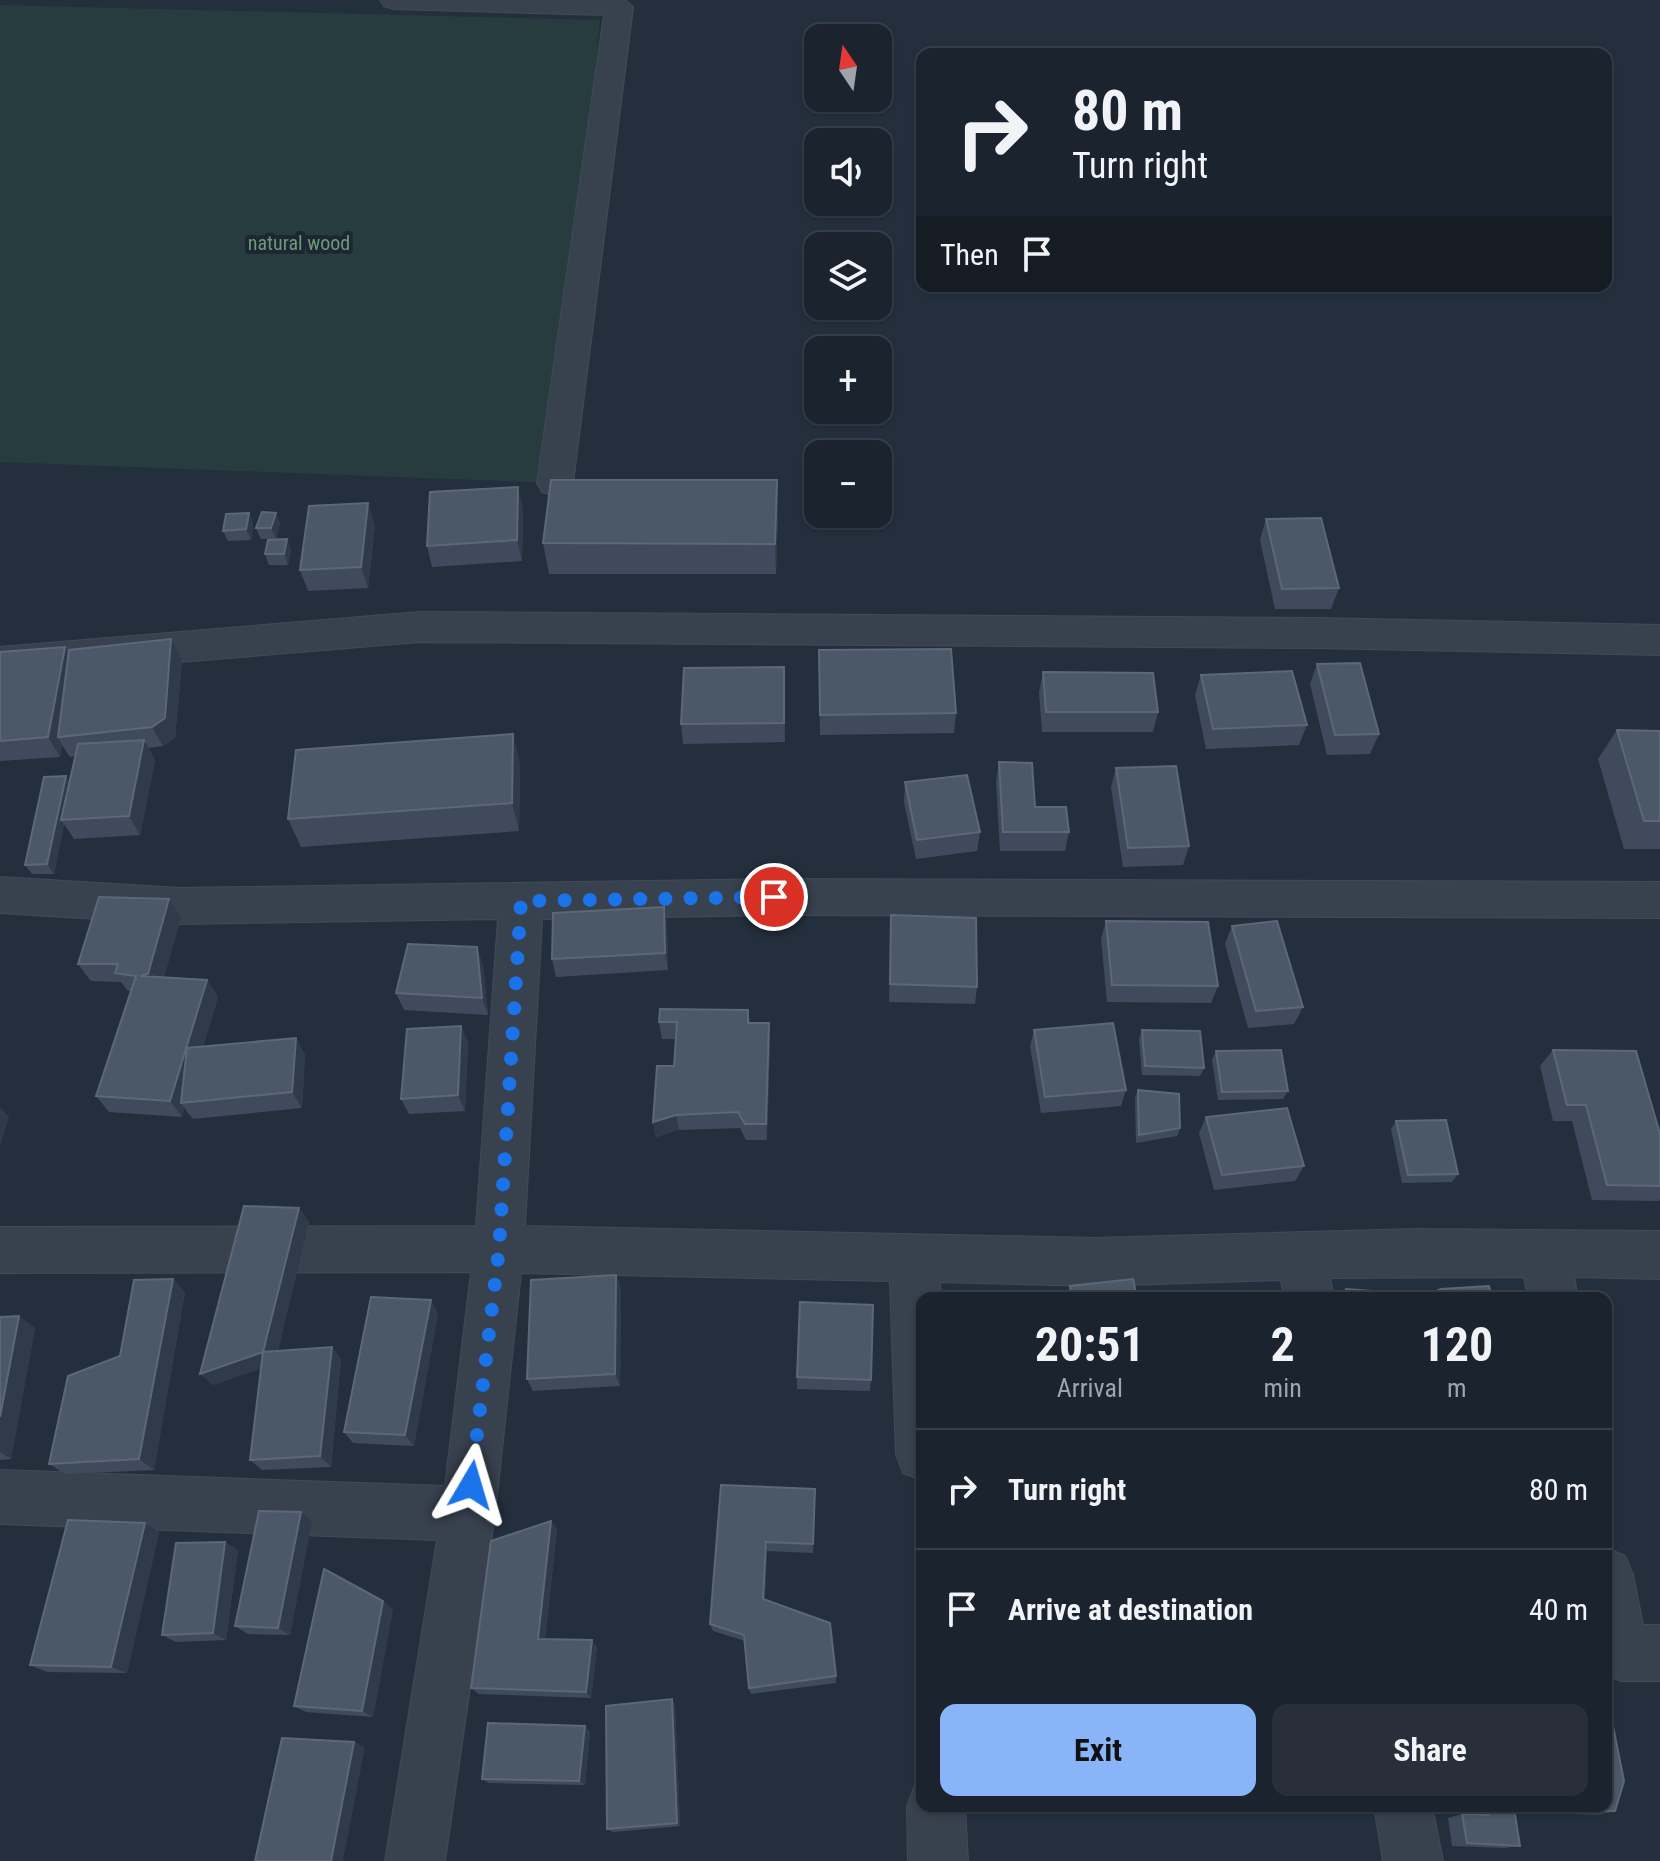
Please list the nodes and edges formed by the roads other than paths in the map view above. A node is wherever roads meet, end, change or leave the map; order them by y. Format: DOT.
graph roads {
  1 [pos="394,0"];
  2 [pos="555,483"];
  3 [pos="1660,640"];
  4 [pos="0,662"];
  5 [pos="0,895"];
  6 [pos="1660,900"];
  7 [pos="521,901"];
  8 [pos="499,1249"];
  9 [pos="0,1250"];
  10 [pos="1660,1255"];
  11 [pos="914,1259"];
  12 [pos="1549,1276"];
  13 [pos="1305,1277"];
  14 [pos="916,1308"];
  15 [pos="0,1497"];
  16 [pos="468,1514"];
  17 [pos="1612,1606"];
  18 [pos="1660,1653"];
  19 [pos="936,1812"];
  20 [pos="1404,1812"];
  21 [pos="415,1861"];
  22 [pos="938,1861"];
  23 [pos="1413,1861"];
  1 -- 2 [label="street"];
  3 -- 4 [label="street"];
  5 -- 7 [label="street"];
  6 -- 7 [label="street"];
  7 -- 8 [label="street"];
  8 -- 9 [label="street"];
  8 -- 11 [label="street"];
  8 -- 16 [label="street"];
  10 -- 12 [label="street"];
  11 -- 13 [label="street"];
  11 -- 14 [label="street"];
  12 -- 13 [label="street"];
  15 -- 16 [label="street"];
  16 -- 21 [label="street"];
  17 -- 18 [label="street"];
  19 -- 22 [label="street"];
  20 -- 23 [label="street"];
}
